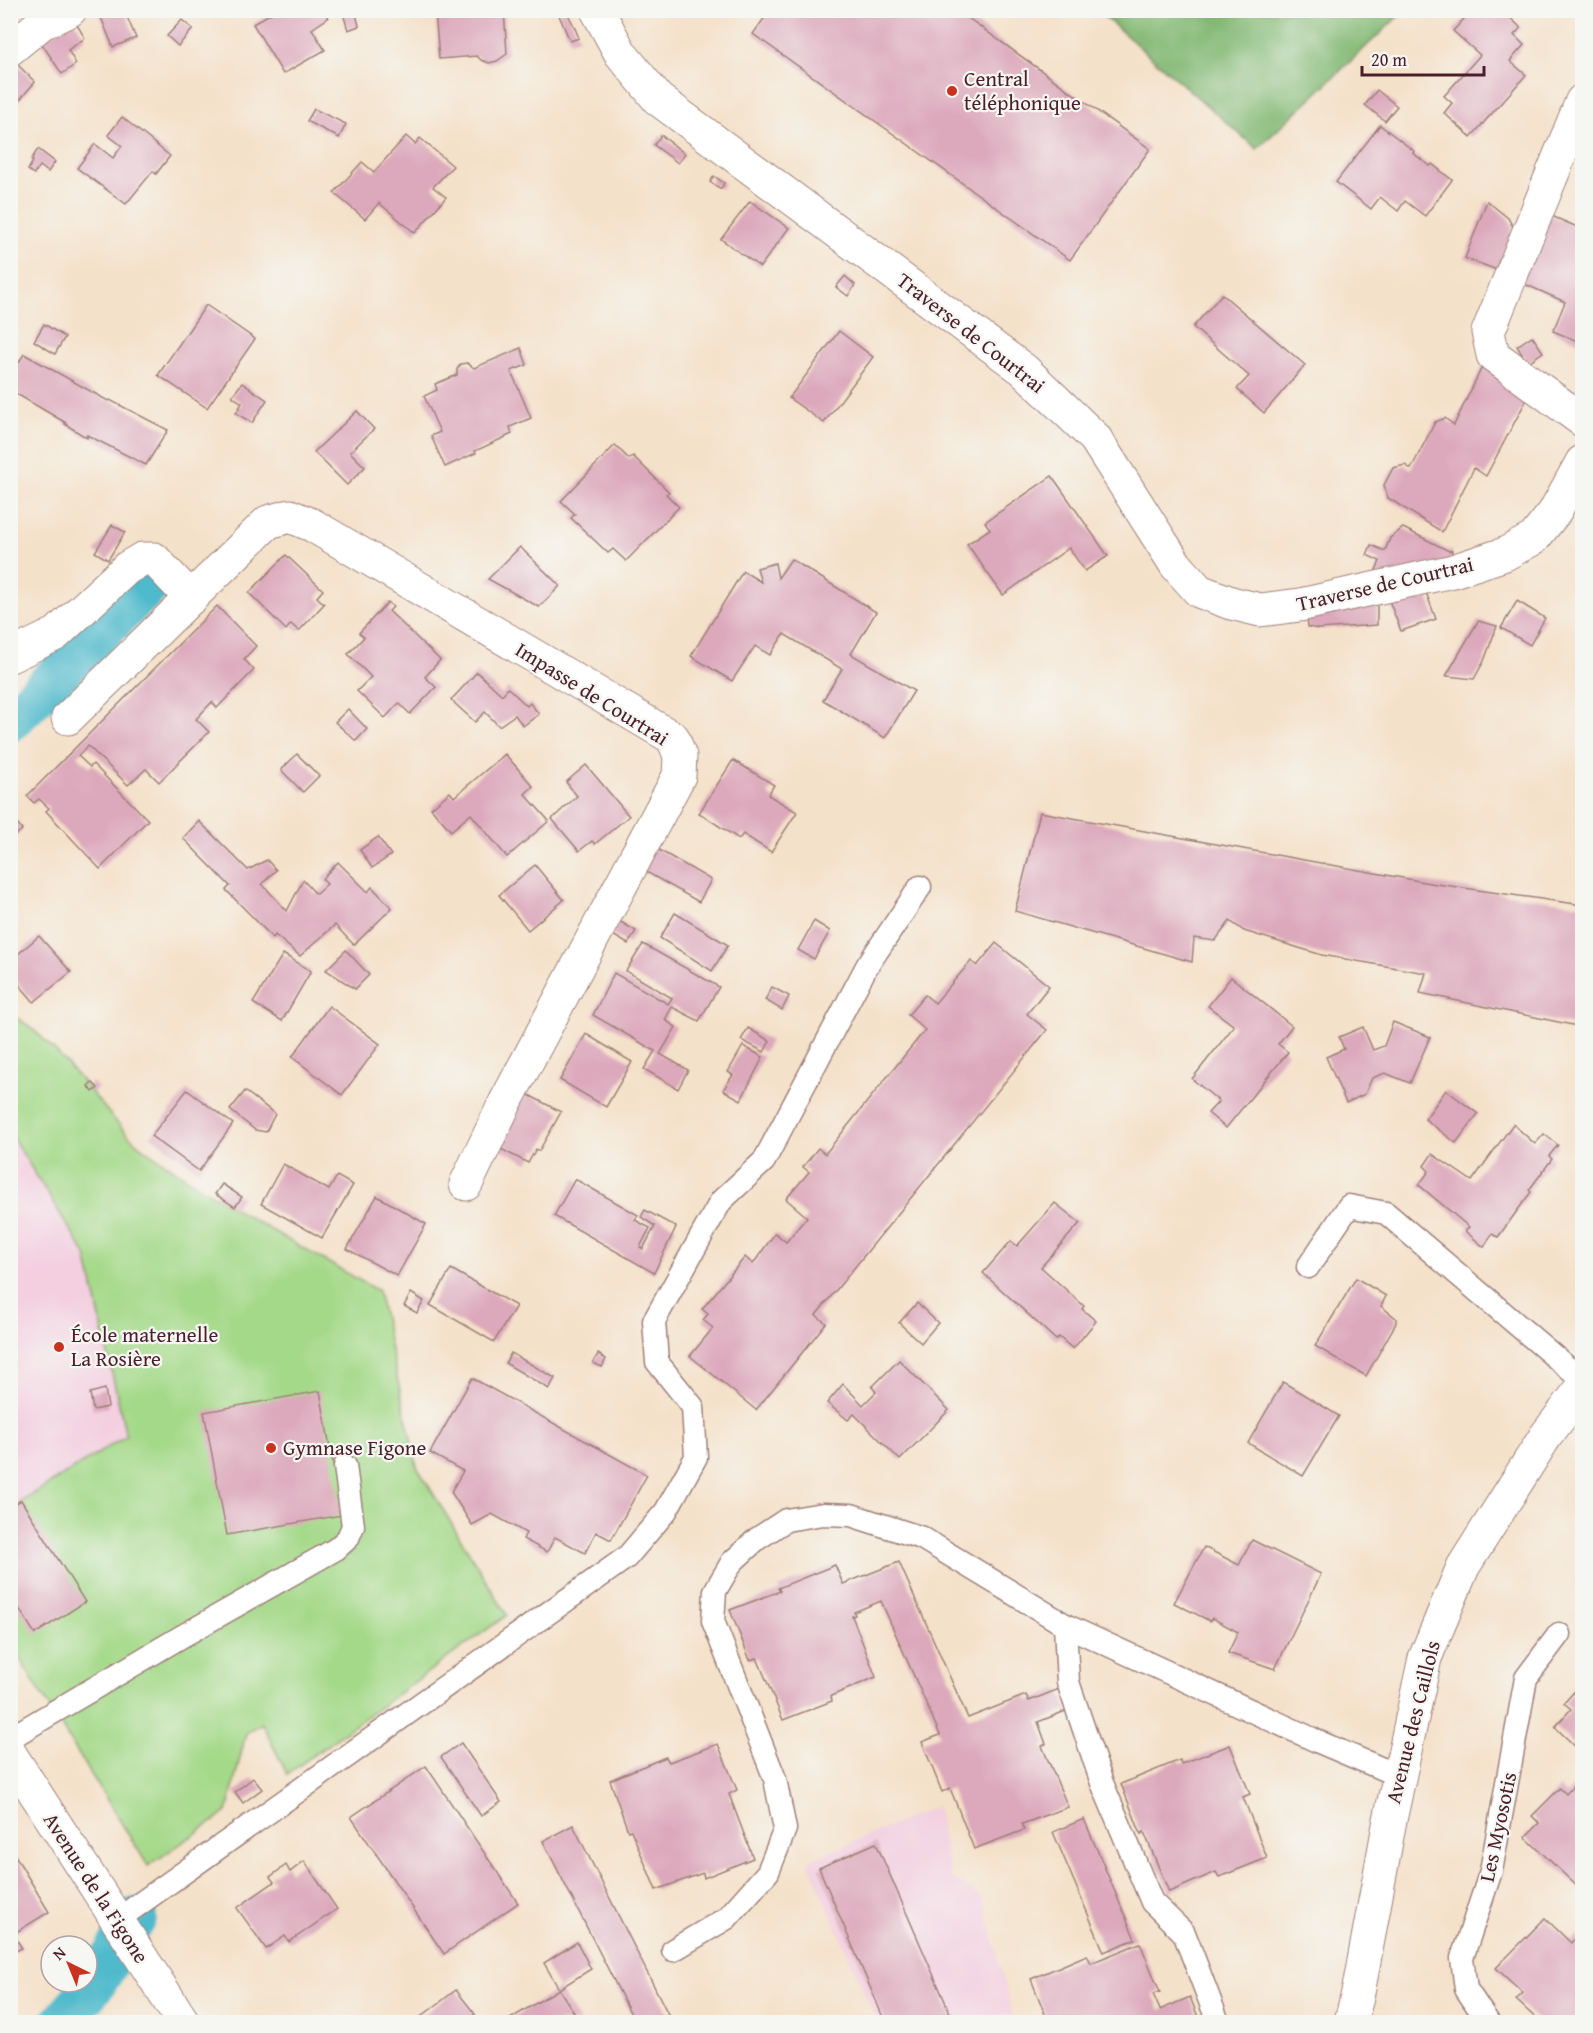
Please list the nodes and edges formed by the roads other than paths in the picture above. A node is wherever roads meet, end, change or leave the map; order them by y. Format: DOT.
graph roads {
  1 [pos="70,10"];
  2 [pos="597,10"];
  3 [pos="10,49"];
  4 [pos="1582,101"];
  5 [pos="1582,420"];
  6 [pos="1582,462"];
  7 [pos="185,590"];
  8 [pos="10,656"];
  9 [pos="68,718"];
  10 [pos="920,887"];
  11 [pos="466,1184"];
  12 [pos="1308,1267"];
  13 [pos="1582,1380"];
  14 [pos="1582,1388"];
  15 [pos="345,1466"];
  16 [pos="1065,1625"];
  17 [pos="1559,1634"];
  18 [pos="10,1738"];
  19 [pos="16,1772"];
  20 [pos="1399,1776"];
  21 [pos="110,1909"];
  22 [pos="673,1950"];
  23 [pos="183,2022"];
  24 [pos="1218,2022"];
  25 [pos="1351,2022"];
  26 [pos="1488,2022"];
  1 -- 3 [label="street"];
  2 -- 6 [label="street, Traverse de Courtrai"];
  4 -- 5 [label="street"];
  7 -- 8 [label="street"];
  7 -- 9 [label="street, Impasse de Courtrai"];
  7 -- 11 [label="street, Impasse de Courtrai"];
  10 -- 21 [label="lane"];
  12 -- 13 [label="lane"];
  14 -- 20 [label="street, Avenue des Caillols"];
  15 -- 18 [label="lane"];
  16 -- 20 [label="lane"];
  16 -- 22 [label="lane"];
  16 -- 24 [label="lane"];
  17 -- 26 [label="lane, Les Myosotis"];
  19 -- 21 [label="street, Avenue de la Figone"];
  20 -- 25 [label="street, Avenue des Caillols"];
  21 -- 23 [label="street, Avenue de la Figone"];
}
